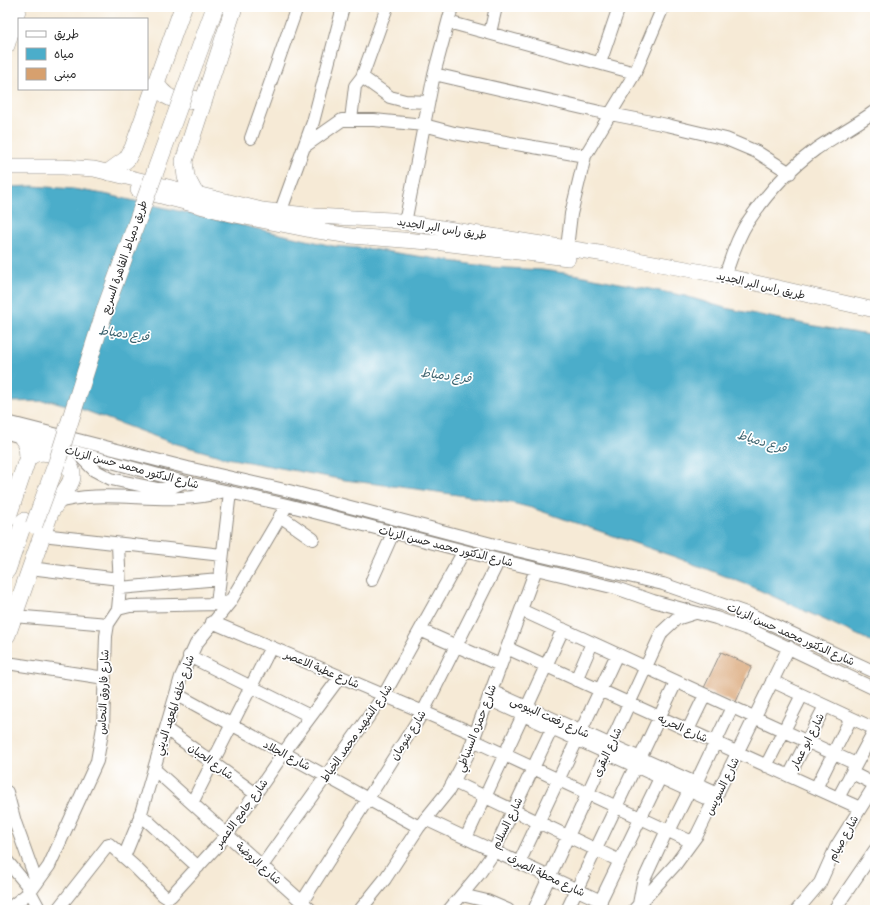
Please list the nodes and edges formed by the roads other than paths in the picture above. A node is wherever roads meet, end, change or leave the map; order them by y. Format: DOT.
graph roads {
  1 [pos="10,7"];
  2 [pos="19,7"];
  3 [pos="183,7"];
  4 [pos="204,7"];
  5 [pos="215,7"];
  6 [pos="234,7"];
  7 [pos="297,7"];
  8 [pos="343,7"];
  9 [pos="387,7"];
  10 [pos="452,7"];
  11 [pos="496,7"];
  12 [pos="619,7"];
  13 [pos="663,7"];
  14 [pos="7,17"];
  15 [pos="448,22"];
  16 [pos="490,33"];
  17 [pos="12,42"];
  18 [pos="190,61"];
  19 [pos="600,63"];
  20 [pos="635,73"];
  21 [pos="434,74"];
  22 [pos="362,77"];
  23 [pos="153,86"];
  24 [pos="206,92"];
  25 [pos="428,102"];
  26 [pos="875,111"];
  27 [pos="612,115"];
  28 [pos="351,120"];
  29 [pos="424,125"];
  30 [pos="251,138"];
  31 [pos="305,146"];
  32 [pos="585,156"];
  33 [pos="7,167"];
  34 [pos="109,172"];
  35 [pos="790,173"];
  36 [pos="7,178"];
  37 [pos="194,194"];
  38 [pos="280,213"];
  39 [pos="350,217"];
  40 [pos="405,222"];
  41 [pos="351,236"];
  42 [pos="567,248"];
  43 [pos="725,276"];
  44 [pos="875,310"];
  45 [pos="875,319"];
  46 [pos="7,422"];
  47 [pos="14,435"];
  48 [pos="76,451"];
  49 [pos="27,460"];
  50 [pos="184,482"];
  51 [pos="228,492"];
  52 [pos="55,503"];
  53 [pos="287,505"];
  54 [pos="280,516"];
  55 [pos="7,519"];
  56 [pos="33,527"];
  57 [pos="393,533"];
  58 [pos="313,539"];
  59 [pos="118,545"];
  60 [pos="464,551"];
  61 [pos="222,555"];
  62 [pos="499,560"];
  63 [pos="30,568"];
  64 [pos="536,569"];
  65 [pos="7,570"];
  66 [pos="219,579"];
  67 [pos="372,580"];
  68 [pos="647,580"];
  69 [pos="120,584"];
  70 [pos="678,588"];
  71 [pos="645,598"];
  72 [pos="230,602"];
  73 [pos="217,604"];
  74 [pos="673,606"];
  75 [pos="10,609"];
  76 [pos="118,609"];
  77 [pos="520,610"];
  78 [pos="698,613"];
  79 [pos="212,622"];
  80 [pos="108,624"];
  81 [pos="420,630"];
  82 [pos="563,630"];
  83 [pos="7,635"];
  84 [pos="592,643"];
  85 [pos="456,646"];
  86 [pos="271,647"];
  87 [pos="788,647"];
  88 [pos="506,648"];
  89 [pos="617,654"];
  90 [pos="189,656"];
  91 [pos="7,663"];
  92 [pos="500,665"];
  93 [pos="546,666"];
  94 [pos="646,668"];
  95 [pos="875,672"];
  96 [pos="340,677"];
  97 [pos="105,678"];
  98 [pos="576,680"];
  99 [pos="772,681"];
  100 [pos="676,682"];
  101 [pos="251,686"];
  102 [pos="875,689"];
  103 [pos="600,691"];
  104 [pos="176,694"];
  105 [pos="490,695"];
  106 [pos="705,695"];
  107 [pos="802,695"];
  108 [pos="384,696"];
  109 [pos="629,704"];
  110 [pos="825,706"];
  111 [pos="732,707"];
  112 [pos="525,711"];
  113 [pos="423,712"];
  114 [pos="310,716"];
  115 [pos="659,717"];
  116 [pos="755,718"];
  117 [pos="851,718"];
  118 [pos="232,725"];
  119 [pos="552,728"];
  120 [pos="166,729"];
  121 [pos="875,729"];
  122 [pos="688,730"];
  123 [pos="784,731"];
  124 [pos="579,736"];
  125 [pos="474,737"];
  126 [pos="807,742"];
  127 [pos="716,743"];
  128 [pos="608,749"];
  129 [pos="284,753"];
  130 [pos="738,753"];
  131 [pos="833,754"];
  132 [pos="505,755"];
  133 [pos="212,762"];
  134 [pos="638,762"];
  135 [pos="766,766"];
  136 [pos="533,768"];
  137 [pos="854,768"];
  138 [pos="154,769"];
  139 [pos="326,776"];
  140 [pos="789,776"];
  141 [pos="660,778"];
  142 [pos="558,780"];
  143 [pos="454,782"];
  144 [pos="693,787"];
  145 [pos="816,788"];
  146 [pos="7,792"];
  147 [pos="256,794"];
  148 [pos="588,794"];
  149 [pos="486,797"];
  150 [pos="716,798"];
  151 [pos="838,798"];
  152 [pos="368,799"];
  153 [pos="192,803"];
  154 [pos="616,807"];
  155 [pos="860,808"];
  156 [pos="513,810"];
  157 [pos="140,814"];
  158 [pos="641,818"];
  159 [pos="538,822"];
  160 [pos="422,823"];
  161 [pos="668,831"];
  162 [pos="227,835"];
  163 [pos="568,836"];
  164 [pos="466,838"];
  165 [pos="692,842"];
  166 [pos="596,849"];
  167 [pos="875,850"];
  168 [pos="494,851"];
  169 [pos="124,857"];
  170 [pos="7,861"];
  171 [pos="620,861"];
  172 [pos="519,863"];
  173 [pos="262,866"];
  174 [pos="198,867"];
  175 [pos="550,877"];
  176 [pos="34,887"];
  177 [pos="576,889"];
  178 [pos="462,895"];
  179 [pos="598,905"];
  180 [pos="307,906"];
  181 [pos="636,907"];
  182 [pos="7,910"];
  183 [pos="40,910"];
  184 [pos="56,910"];
  185 [pos="360,910"];
  186 [pos="449,910"];
  187 [pos="508,910"];
  188 [pos="534,910"];
  189 [pos="567,910"];
  190 [pos="797,910"];
  191 [pos="834,910"];
  1 -- 14 [label="main road"];
  2 -- 17 [label="main road"];
  3 -- 23 [label="highway"];
  4 -- 18 [label="highway, طريق دمياط, القاهرة السريع"];
  5 -- 18 [label="highway, طريق دمياط, القاهرة السريع"];
  6 -- 24 [label="highway"];
  7 -- 30 [label="street"];
  8 -- 31 [label="street"];
  9 -- 22 [label="street"];
  10 -- 15 [label="street"];
  11 -- 16 [label="street"];
  12 -- 19 [label="street"];
  13 -- 20 [label="street"];
  15 -- 16 [label="street"];
  15 -- 21 [label="street"];
  16 -- 19 [label="street"];
  18 -- 56 [label="highway, طريق دمياط, القاهرة السريع"];
  19 -- 20 [label="street"];
  20 -- 27 [label="street"];
  21 -- 25 [label="street"];
  21 -- 27 [label="street"];
  22 -- 25 [label="street"];
  22 -- 28 [label="street"];
  23 -- 24 [label="highway"];
  23 -- 34 [label="highway"];
  24 -- 37 [label="highway"];
  25 -- 29 [label="street"];
  26 -- 35 [label="street"];
  27 -- 32 [label="street"];
  27 -- 35 [label="street"];
  28 -- 29 [label="street"];
  28 -- 31 [label="street"];
  29 -- 32 [label="street"];
  29 -- 40 [label="street"];
  31 -- 38 [label="street"];
  32 -- 42 [label="street"];
  33 -- 34 [label="main road, طريق راس البر الجديد"];
  34 -- 37 [label="main road, طريق راس البر الجديد"];
  35 -- 43 [label="street"];
  36 -- 41 [label="main road, طريق راس البر الجديد"];
  37 -- 38 [label="main road, طريق راس البر الجديد"];
  38 -- 39 [label="main road, طريق راس البر الجديد"];
  39 -- 40 [label="main road, طريق راس البر الجديد"];
  39 -- 41 [label="main road"];
  40 -- 42 [label="main road, طريق راس البر الجديد"];
  41 -- 45 [label="main road, طريق راس البر الجديد"];
  42 -- 43 [label="main road, طريق راس البر الجديد"];
  43 -- 44 [label="main road, طريق راس البر الجديد"];
  46 -- 68 [label="street, شارع الدكتور محمد حسن الزيات"];
  47 -- 48 [label="street, شارع الدكتور محمد حسن الزيات"];
  47 -- 49 [label="highway"];
  48 -- 50 [label="street, شارع الدكتور محمد حسن الزيات"];
  48 -- 50 [label="street"];
  49 -- 52 [label="highway"];
  49 -- 55 [label="highway"];
  50 -- 51 [label="street, شارع الدكتور محمد حسن الزيات"];
  51 -- 52 [label="street"];
  51 -- 53 [label="street, شارع الدكتور محمد حسن الزيات"];
  51 -- 61 [label="street"];
  52 -- 56 [label="highway"];
  53 -- 54 [label="street, شارع خلف المعهد الديني"];
  53 -- 57 [label="street, شارع الدكتور محمد حسن الزيات"];
  54 -- 58 [label="street"];
  54 -- 72 [label="street, شارع خلف المعهد الديني"];
  56 -- 59 [label="street"];
  56 -- 63 [label="highway"];
  56 -- 65 [label="highway, طريق دمياط, القاهرة السريع"];
  56 -- 75 [label="highway, طريق دمياط, القاهرة السريع"];
  57 -- 60 [label="street, شارع الدكتور محمد حسن الزيات"];
  57 -- 67 [label="street"];
  59 -- 61 [label="street"];
  59 -- 69 [label="street"];
  60 -- 62 [label="street, شارع الدكتور محمد حسن الزيات"];
  60 -- 81 [label="street, شارع الشهيد محمد الخياط"];
  61 -- 66 [label="street"];
  62 -- 64 [label="street, شارع الدكتور محمد حسن الزيات"];
  62 -- 85 [label="street, شارع شومان"];
  63 -- 69 [label="street"];
  63 -- 75 [label="highway"];
  64 -- 71 [label="street, شارع الدكتور محمد حسن الزيات"];
  64 -- 77 [label="street, شارع حمزه السنباطي"];
  66 -- 69 [label="street"];
  66 -- 73 [label="street"];
  68 -- 70 [label="street, شارع الدكتور محمد حسن الزيات"];
  68 -- 71 [label="street"];
  69 -- 76 [label="street"];
  70 -- 74 [label="street"];
  70 -- 95 [label="street, شارع الدكتور محمد حسن الزيات"];
  71 -- 74 [label="street, شارع الدكتور محمد حسن الزيات"];
  72 -- 73 [label="street"];
  72 -- 79 [label="street, شارع خلف المعهد الديني"];
  73 -- 76 [label="street"];
  74 -- 78 [label="street, شارع الدكتور محمد حسن الزيات"];
  75 -- 80 [label="street"];
  75 -- 83 [label="highway"];
  76 -- 80 [label="street, شارع فاروق النحاس"];
  77 -- 82 [label="street"];
  77 -- 88 [label="street, شارع حمزه السنباطي"];
  78 -- 87 [label="street, شارع الدكتور محمد حسن الزيات"];
  78 -- 94 [label="street, شارع البقرى"];
  79 -- 86 [label="street, شارع عطية الاعصر"];
  79 -- 90 [label="street, شارع خلف المعهد الديني"];
  80 -- 97 [label="street, شارع فاروق النحاس"];
  81 -- 85 [label="street"];
  81 -- 108 [label="street, شارع الشهيد محمد الخياط"];
  82 -- 84 [label="street"];
  82 -- 93 [label="street"];
  84 -- 89 [label="street"];
  84 -- 98 [label="street"];
  85 -- 92 [label="street"];
  85 -- 113 [label="street, شارع شومان"];
  86 -- 96 [label="street, شارع عطية الاعصر"];
  86 -- 101 [label="street"];
  87 -- 99 [label="street, شارع السويس"];
  87 -- 102 [label="street, شارع الدكتور محمد حسن الزيات"];
  88 -- 92 [label="street, شارع حمزه السنباطي"];
  88 -- 93 [label="street, شارع الحريه"];
  89 -- 94 [label="street"];
  89 -- 103 [label="street"];
  90 -- 101 [label="street"];
  90 -- 104 [label="street, شارع خلف المعهد الديني"];
  91 -- 97 [label="street"];
  92 -- 105 [label="street, شارع حمزه السنباطي"];
  93 -- 98 [label="street, شارع الحريه"];
  93 -- 112 [label="street"];
  94 -- 100 [label="street"];
  94 -- 109 [label="street, شارع البقرى"];
  96 -- 108 [label="street, شارع عطية الاعصر"];
  96 -- 114 [label="street, شارع جامع الاعصر"];
  97 -- 176 [label="street, شارع فاروق النحاس"];
  98 -- 103 [label="street, شارع الحريه"];
  99 -- 107 [label="street"];
  99 -- 116 [label="street, شارع السويس"];
  100 -- 106 [label="street"];
  100 -- 115 [label="street"];
  101 -- 114 [label="street"];
  101 -- 118 [label="street"];
  103 -- 109 [label="street, شارع الحريه"];
  103 -- 124 [label="street"];
  104 -- 118 [label="street, شارع الجلاد"];
  104 -- 120 [label="street, شارع خلف المعهد الديني"];
  105 -- 112 [label="street, شارع رفعت البيومى"];
  105 -- 125 [label="street, شارع حمزه السنباطي"];
  106 -- 111 [label="street"];
  106 -- 122 [label="street"];
  107 -- 110 [label="street"];
  107 -- 123 [label="street"];
  108 -- 113 [label="street, شارع عطية الاعصر"];
  108 -- 139 [label="street, شارع الشهيد محمد الخياط"];
  109 -- 115 [label="street, شارع الحريه"];
  109 -- 128 [label="street, شارع البقرى"];
  110 -- 117 [label="street"];
  110 -- 126 [label="street, شارع ابو عمار"];
  111 -- 116 [label="street"];
  111 -- 127 [label="street"];
  112 -- 119 [label="street, شارع رفعت البيومى"];
  112 -- 124 [label="street, شارع رفعت البيومى"];
  112 -- 132 [label="street"];
  113 -- 125 [label="street, شارع عطية الاعصر"];
  113 -- 152 [label="street, شارع شومان"];
  114 -- 129 [label="street, شارع جامع الاعصر"];
  115 -- 122 [label="street, شارع الحريه"];
  115 -- 134 [label="street"];
  116 -- 123 [label="street"];
  116 -- 130 [label="street, شارع السويس"];
  117 -- 121 [label="street"];
  117 -- 131 [label="street"];
  118 -- 129 [label="street, شارع الجلاد"];
  118 -- 133 [label="street"];
  119 -- 124 [label="street, شارع رفعت البيومى"];
  119 -- 136 [label="street, شارع السلام"];
  120 -- 133 [label="street, شارع الحبان"];
  120 -- 138 [label="street, شارع خلف المعهد الديني"];
  121 -- 137 [label="street"];
  122 -- 127 [label="street, شارع الحريه"];
  123 -- 126 [label="street"];
  123 -- 135 [label="street"];
  124 -- 128 [label="street, شارع رفعت البيومى"];
  124 -- 142 [label="street"];
  125 -- 132 [label="street, شارع عطية الاعصر"];
  125 -- 143 [label="street, شارع حمزه السنباطي"];
  126 -- 131 [label="street"];
  126 -- 140 [label="street, شارع ابو عمار"];
  127 -- 130 [label="street, شارع الحريه"];
  127 -- 144 [label="street"];
  128 -- 134 [label="street, شارع رفعت البيومى"];
  128 -- 148 [label="street, شارع البقرى"];
  129 -- 139 [label="street, شارع الجلاد"];
  129 -- 147 [label="street, شارع جامع الاعصر"];
  130 -- 135 [label="street, شارع الحريه"];
  130 -- 150 [label="street, شارع السويس"];
  131 -- 137 [label="street"];
  131 -- 145 [label="street"];
  132 -- 136 [label="street, شارع عطية الاعصر"];
  132 -- 149 [label="street"];
  133 -- 147 [label="street, شارع الحبان"];
  133 -- 153 [label="street"];
  134 -- 141 [label="street, شارع رفعت البيومى"];
  134 -- 144 [label="street, شارع رفعت البيومى"];
  134 -- 154 [label="street"];
  135 -- 140 [label="street, شارع الحريه"];
  136 -- 142 [label="street, شارع عطية الاعصر"];
  136 -- 156 [label="street, شارع السلام"];
  137 -- 151 [label="street"];
  137 -- 155 [label="street, شارع صيام"];
  138 -- 153 [label="street, شارع الروضة"];
  138 -- 157 [label="street, شارع خلف المعهد الديني"];
  139 -- 152 [label="street, شارع الجلاد"];
  139 -- 173 [label="street, شارع الشهيد محمد الخياط"];
  140 -- 145 [label="street, شارع الحريه"];
  141 -- 144 [label="street, شارع رفعت البيومى"];
  141 -- 158 [label="street"];
  142 -- 148 [label="street, شارع عطية الاعصر"];
  142 -- 159 [label="street"];
  143 -- 149 [label="street"];
  143 -- 160 [label="street, شارع حمزه السنباطي"];
  144 -- 150 [label="street, شارع رفعت البيومى"];
  144 -- 161 [label="street"];
  145 -- 151 [label="street, شارع الحريه"];
  146 -- 176 [label="street"];
  147 -- 162 [label="street, شارع جامع الاعصر"];
  148 -- 154 [label="street, شارع عطية الاعصر"];
  148 -- 163 [label="street, شارع البقرى"];
  149 -- 156 [label="street"];
  149 -- 164 [label="street"];
  150 -- 165 [label="street, شارع السويس"];
  151 -- 155 [label="street, شارع الحريه"];
  152 -- 160 [label="street, شارع الجلاد"];
  152 -- 180 [label="street, شارع شومان"];
  153 -- 162 [label="street, شارع الروضة"];
  154 -- 158 [label="street, شارع عطية الاعصر"];
  154 -- 166 [label="street"];
  155 -- 190 [label="street, شارع صيام"];
  156 -- 159 [label="street"];
  156 -- 168 [label="street, شارع السلام"];
  157 -- 169 [label="street, شارع خلف المعهد الديني"];
  157 -- 174 [label="street"];
  158 -- 161 [label="street, شارع عطية الاعصر"];
  158 -- 171 [label="street"];
  159 -- 163 [label="street"];
  159 -- 172 [label="street"];
  160 -- 164 [label="street, شارع محطة الصرف"];
  160 -- 185 [label="street, شارع حمزه السنباطي"];
  161 -- 165 [label="street, شارع عطية الاعصر"];
  161 -- 181 [label="street"];
  162 -- 173 [label="street, شارع الروضة"];
  162 -- 174 [label="street, شارع جامع الاعصر"];
  163 -- 166 [label="street"];
  163 -- 175 [label="street, شارع البقرى"];
  164 -- 168 [label="street, شارع محطة الصرف"];
  165 -- 181 [label="street, شارع السويس"];
  166 -- 171 [label="street"];
  166 -- 177 [label="street"];
  167 -- 191 [label="street"];
  168 -- 172 [label="street, شارع محطة الصرف"];
  168 -- 178 [label="street, شارع السلام"];
  169 -- 174 [label="street, شارع جامع الاعصر"];
  169 -- 184 [label="street, شارع جامع الاعصر"];
  170 -- 176 [label="street"];
  171 -- 179 [label="street"];
  172 -- 175 [label="street, شارع محطة الصرف"];
  173 -- 180 [label="street, شارع الروضة"];
  175 -- 177 [label="street, شارع محطة الصرف"];
  175 -- 188 [label="street, شارع البقرى"];
  176 -- 182 [label="street, شارع فاروق النحاس"];
  176 -- 183 [label="street"];
  177 -- 179 [label="street, شارع محطة الصرف"];
  177 -- 189 [label="street"];
  178 -- 186 [label="street, شارع السلام"];
  178 -- 187 [label="street"];
}
